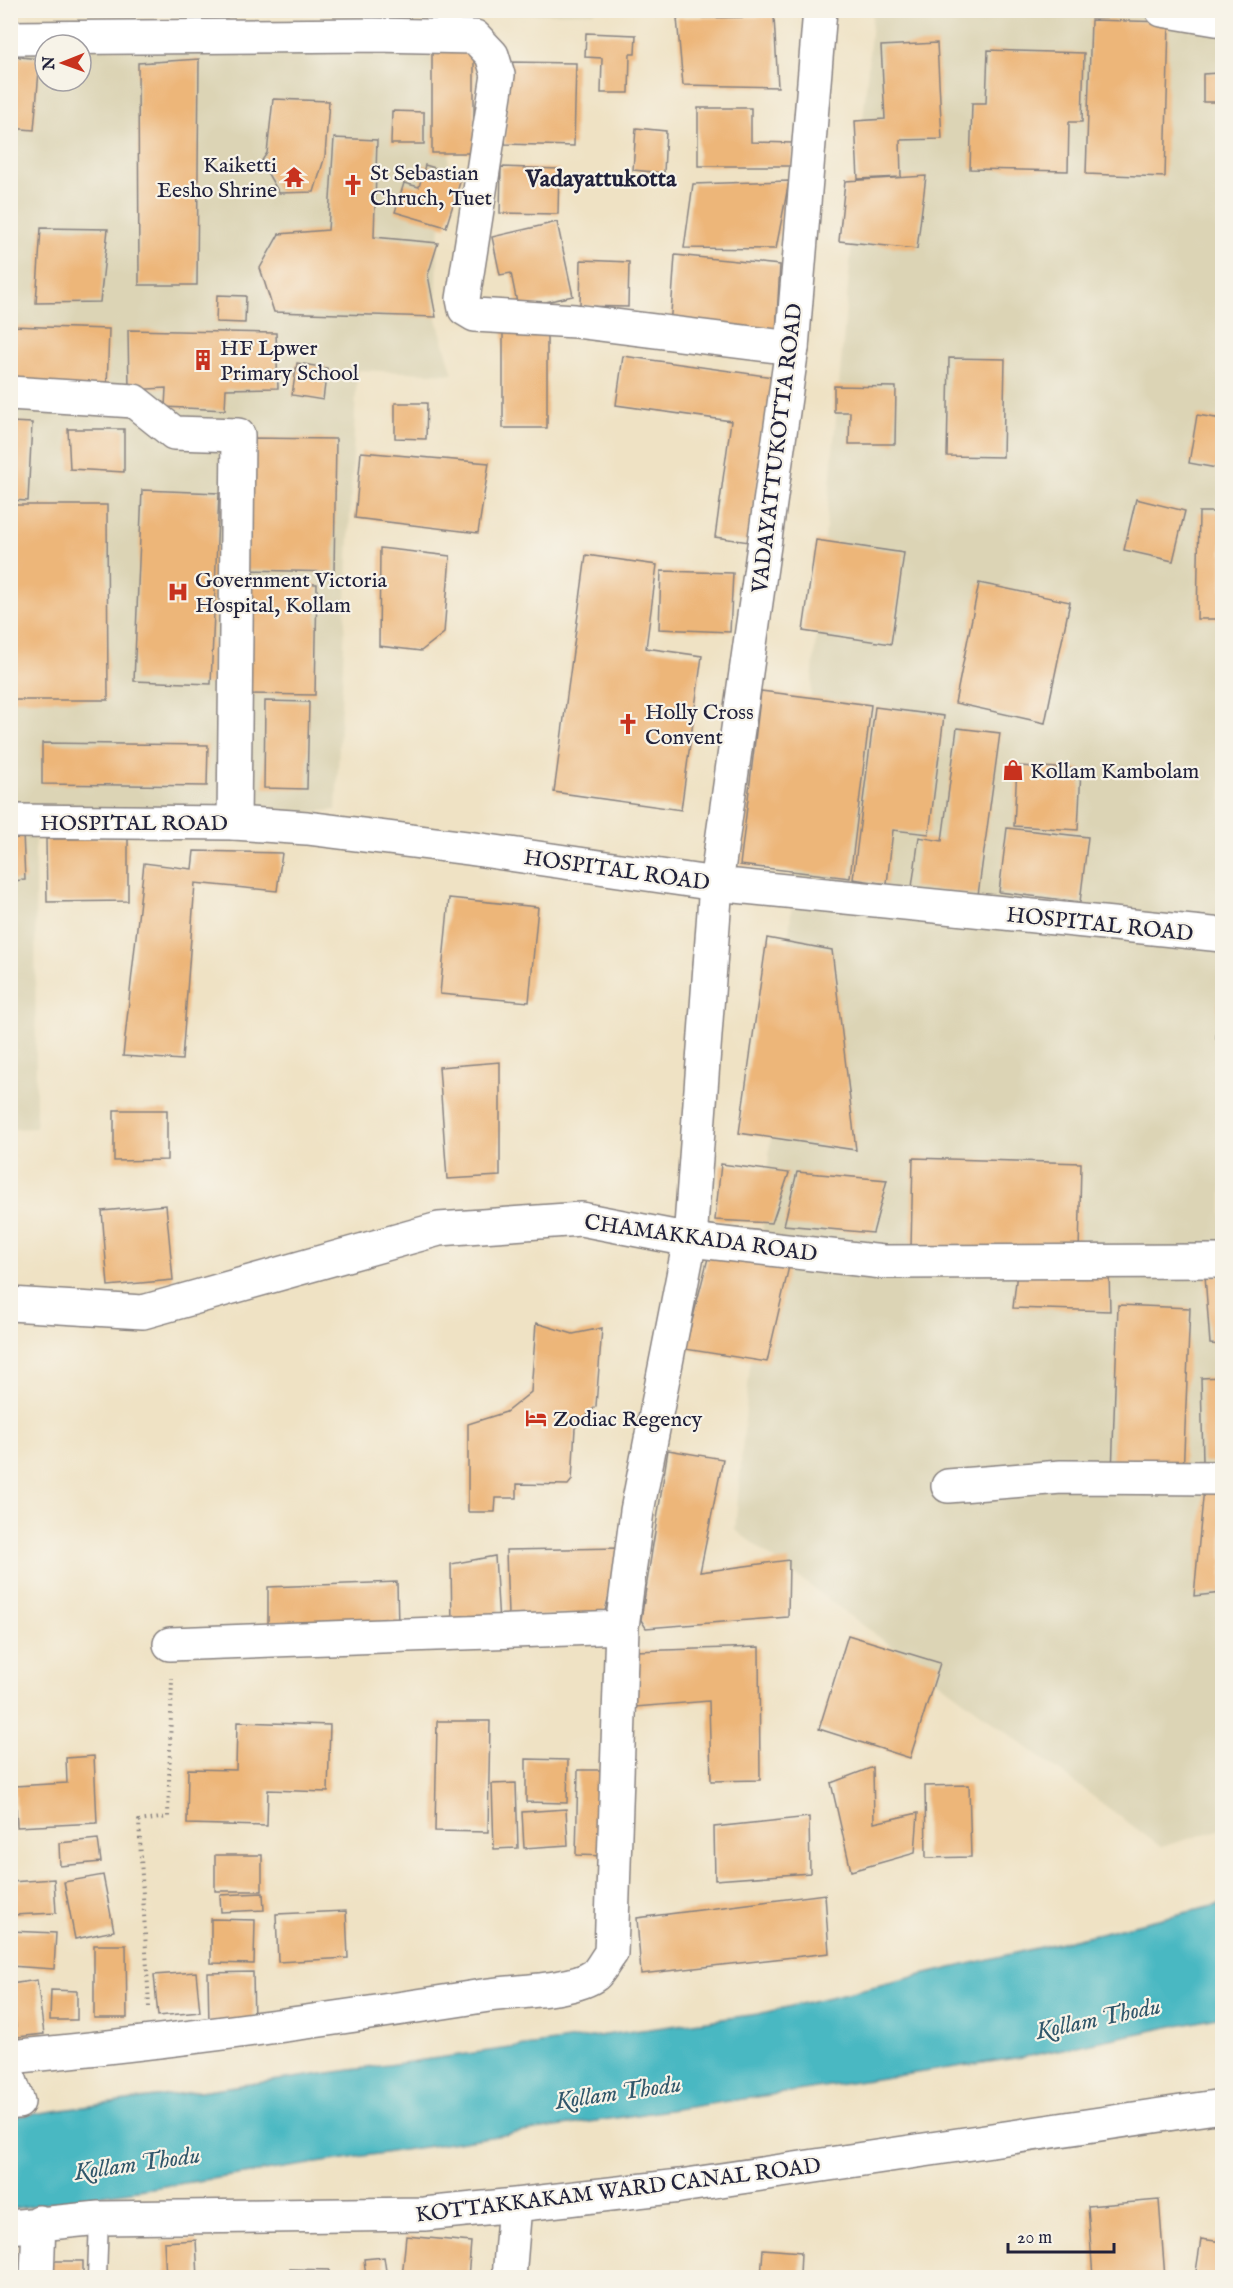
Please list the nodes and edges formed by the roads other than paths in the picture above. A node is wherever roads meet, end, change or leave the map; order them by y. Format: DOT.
graph roads {
  1 [pos="820,10"];
  2 [pos="1162,10"];
  3 [pos="1222,20"];
  4 [pos="374,23"];
  5 [pos="10,38"];
  6 [pos="792,348"];
  7 [pos="10,393"];
  8 [pos="10,821"];
  9 [pos="234,823"];
  10 [pos="716,884"];
  11 [pos="1222,935"];
  12 [pos="690,1240"];
  13 [pos="1222,1261"];
  14 [pos="10,1304"];
  15 [pos="1222,1478"];
  16 [pos="948,1486"];
  17 [pos="622,1627"];
  18 [pos="170,1644"];
  19 [pos="10,2057"];
  20 [pos="10,2080"];
  21 [pos="10,2103"];
  22 [pos="1222,2106"];
  23 [pos="515,2205"];
  24 [pos="99,2218"];
  25 [pos="25,2225"];
  26 [pos="37,2277"];
  27 [pos="96,2277"];
  28 [pos="509,2277"];
  1 -- 6 [label="street, VADAYATTUKOTTA ROAD"];
  2 -- 3 [label="street"];
  4 -- 5 [label="street"];
  4 -- 6 [label="street"];
  6 -- 10 [label="street, VADAYATTUKOTTA ROAD"];
  7 -- 9 [label="street"];
  8 -- 9 [label="street, HOSPITAL ROAD"];
  9 -- 10 [label="street, HOSPITAL ROAD"];
  10 -- 11 [label="street, HOSPITAL ROAD"];
  10 -- 12 [label="street, VADAYATTUKOTTA ROAD"];
  12 -- 13 [label="street, CHAMAKKADA ROAD"];
  12 -- 14 [label="street, CHAMAKKADA ROAD"];
  12 -- 17 [label="street, VADAYATTUKOTTA ROAD"];
  15 -- 16 [label="street"];
  17 -- 18 [label="street"];
  17 -- 19 [label="street, VADAYATTUKOTTA ROAD"];
  20 -- 21 [label="street"];
  22 -- 23 [label="street, KOTTAKKAKAM WARD CANAL ROAD"];
  23 -- 24 [label="street, KOTTAKKAKAM WARD CANAL ROAD"];
  23 -- 28 [label="street"];
  24 -- 25 [label="street, KOTTAKKAKAM WARD CANAL ROAD"];
  24 -- 27 [label="lane"];
  25 -- 26 [label="street"];
}
